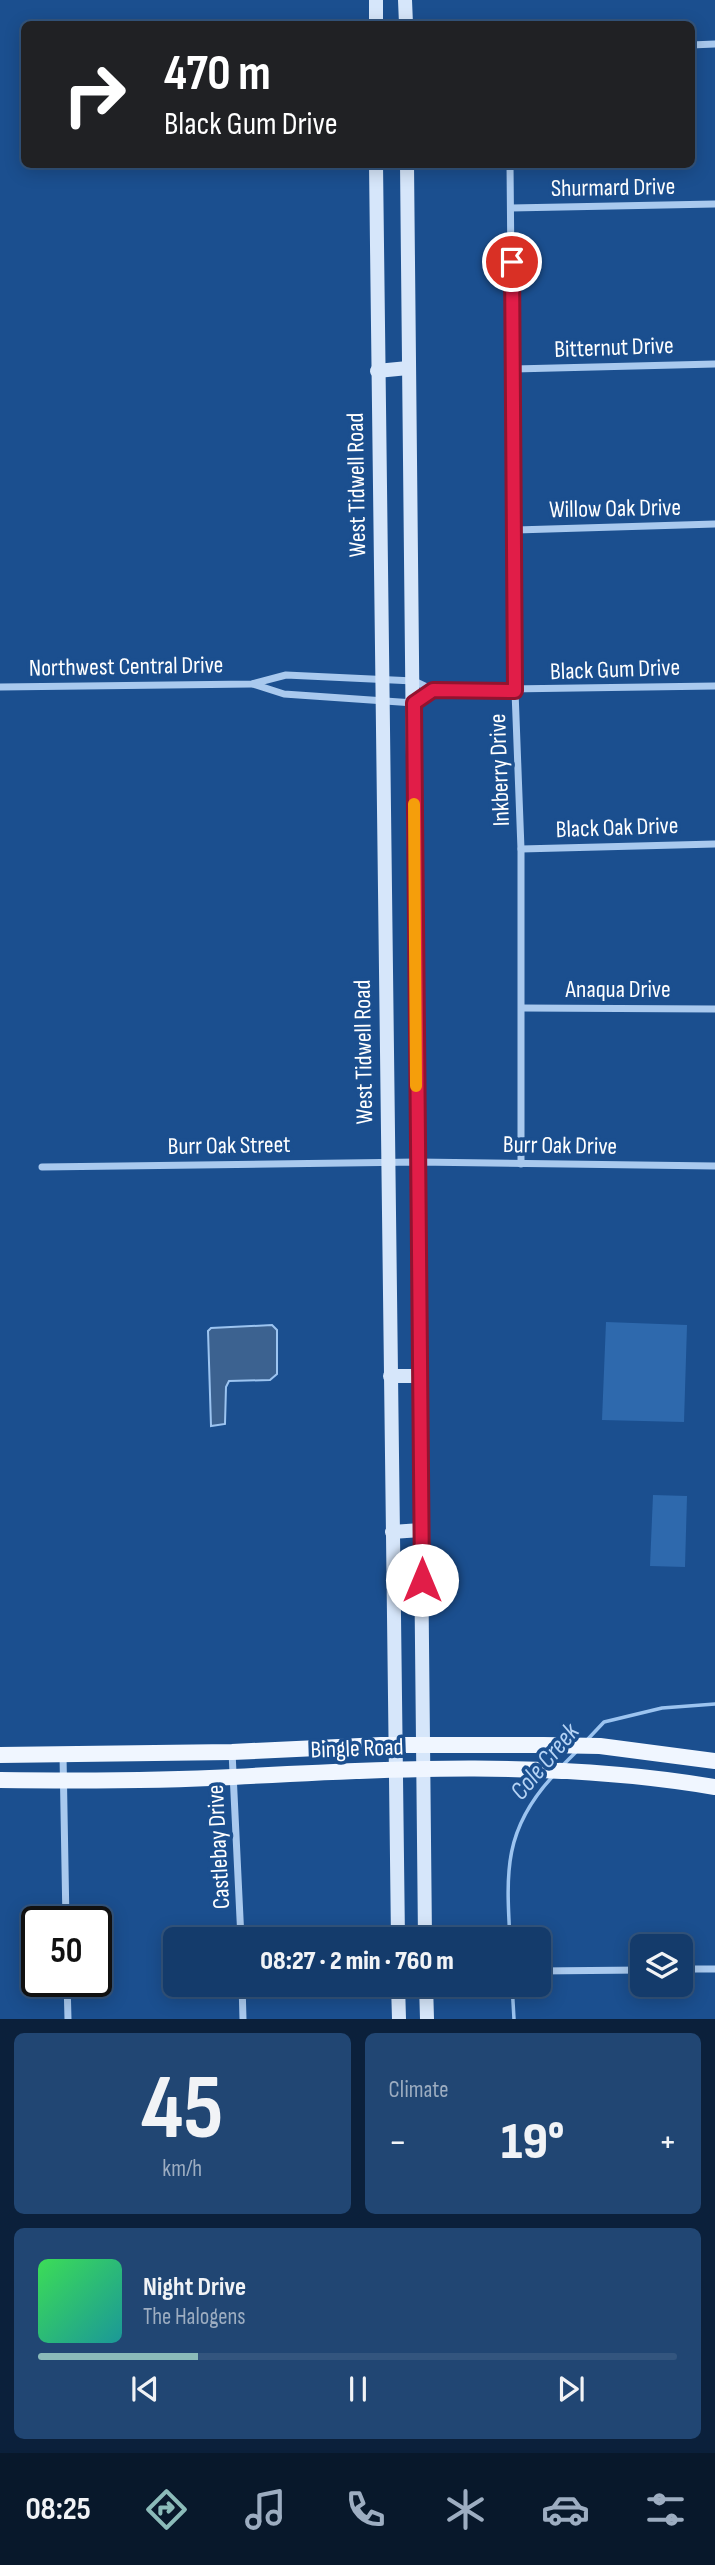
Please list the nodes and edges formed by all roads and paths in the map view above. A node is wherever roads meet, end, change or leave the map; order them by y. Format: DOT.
graph roads {
  1 [pos="376,0"];
  2 [pos="405,0"];
  3 [pos="376,21"];
  4 [pos="406,21"];
  5 [pos="715,44"];
  6 [pos="695,45"];
  7 [pos="376,168"];
  8 [pos="407,168"];
  9 [pos="510,168"];
  10 [pos="715,204"];
  11 [pos="511,208"];
  12 [pos="715,364"];
  13 [pos="408,368"];
  14 [pos="514,369"];
  15 [pos="377,371"];
  16 [pos="715,524"];
  17 [pos="516,530"];
  18 [pos="381,680"];
  19 [pos="414,681"];
  20 [pos="252,684"];
  21 [pos="715,685"];
  22 [pos="0,687"];
  23 [pos="433,690"];
  24 [pos="515,691"];
  25 [pos="382,701"];
  26 [pos="414,703"];
  27 [pos="715,844"];
  28 [pos="520,849"];
  29 [pos="522,1008"];
  30 [pos="715,1009"];
  31 [pos="388,1162"];
  32 [pos="417,1162"];
  33 [pos="521,1164"];
  34 [pos="715,1166"];
  35 [pos="41,1167"];
  36 [pos="390,1376"];
  37 [pos="420,1376"];
  38 [pos="421,1530"];
  39 [pos="393,1532"];
  40 [pos="395,1745"];
  41 [pos="425,1746"];
  42 [pos="232,1752"];
  43 [pos="0,1755"];
  44 [pos="63,1755"];
  45 [pos="696,1758"];
  46 [pos="715,1761"];
  47 [pos="396,1768"];
  48 [pos="426,1769"];
  49 [pos="233,1777"];
  50 [pos="0,1780"];
  51 [pos="63,1781"];
  52 [pos="693,1784"];
  53 [pos="715,1787"];
  54 [pos="66,1906"];
  55 [pos="241,1927"];
  56 [pos="398,1927"];
  57 [pos="425,1927"];
  58 [pos="693,1969"];
  59 [pos="715,1969"];
  60 [pos="630,1970"];
  61 [pos="551,1971"];
  62 [pos="67,1997"];
  63 [pos="242,1997"];
  64 [pos="398,1997"];
  65 [pos="426,1997"];
  66 [pos="68,2019"];
  67 [pos="243,2019"];
  68 [pos="399,2019"];
  69 [pos="427,2019"];
  1 -- 3 [label="main road"];
  2 -- 4 [label="main road"];
  5 -- 6 [label="street"];
  7 -- 15 [label="main road, West Tidwell Road"];
  8 -- 13 [label="main road"];
  9 -- 11 [label="street, Inkberry Drive"];
  10 -- 11 [label="street, Shurmard Drive"];
  11 -- 14 [label="street, Inkberry Drive"];
  12 -- 14 [label="street, Bitternut Drive"];
  13 -- 15 [label="main road"];
  13 -- 19 [label="main road"];
  14 -- 17 [label="street, Inkberry Drive"];
  15 -- 18 [label="main road, West Tidwell Road"];
  16 -- 17 [label="street, Willow Oak Drive"];
  17 -- 24 [label="street, Inkberry Drive"];
  18 -- 19 [label="street, Northwest Central Drive"];
  18 -- 20 [label="street, Northwest Central Drive"];
  18 -- 25 [label="main road, West Tidwell Road"];
  19 -- 23 [label="street, Black Gum Drive"];
  19 -- 26 [label="main road"];
  20 -- 22 [label="street, Northwest Central Drive"];
  20 -- 25 [label="street, Northwest Central Drive"];
  21 -- 24 [label="street, Black Gum Drive"];
  23 -- 24 [label="street, Black Gum Drive"];
  23 -- 26 [label="street"];
  24 -- 28 [label="street, Inkberry Drive"];
  25 -- 26 [label="street, Northwest Central Drive"];
  25 -- 31 [label="main road, West Tidwell Road"];
  26 -- 32 [label="main road"];
  27 -- 28 [label="street, Black Oak Drive"];
  28 -- 29 [label="street, Inkberry Drive"];
  29 -- 30 [label="street, Anaqua Drive"];
  29 -- 33 [label="street, Inkberry Drive"];
  31 -- 32 [label="street, Burr Oak Street"];
  31 -- 35 [label="street, Burr Oak Street"];
  31 -- 36 [label="main road, West Tidwell Road"];
  32 -- 33 [label="street, Burr Oak Drive"];
  32 -- 37 [label="main road"];
  33 -- 34 [label="street, Burr Oak Drive"];
  36 -- 37 [label="main road"];
  36 -- 39 [label="main road, West Tidwell Road"];
  37 -- 38 [label="main road"];
  38 -- 39 [label="main road"];
  38 -- 41 [label="main road"];
  39 -- 40 [label="main road, West Tidwell Road"];
  40 -- 41 [label="main road, Bingle Road"];
  40 -- 42 [label="main road, Bingle Road"];
  40 -- 47 [label="main road, West Tidwell Road"];
  41 -- 45 [label="main road, Bingle Road"];
  41 -- 48 [label="main road"];
  42 -- 44 [label="main road, Bingle Road"];
  42 -- 49 [label="street, Castlebay Drive"];
  43 -- 44 [label="main road, Bingle Road"];
  44 -- 51 [label="street"];
  45 -- 46 [label="main road, Bingle Road"];
  45 -- 52 [label="main road"];
  47 -- 48 [label="main road, Bingle Road"];
  47 -- 49 [label="main road, Bingle Road"];
  47 -- 56 [label="main road, West Tidwell Road"];
  48 -- 52 [label="main road, Bingle Road"];
  48 -- 57 [label="main road"];
  49 -- 51 [label="main road, Bingle Road"];
  49 -- 55 [label="street, Castlebay Drive"];
  50 -- 51 [label="main road, Bingle Road"];
  51 -- 54 [label="street"];
  52 -- 53 [label="main road, Bingle Road"];
  58 -- 59 [label="street"];
  60 -- 61 [label="street"];
  62 -- 66 [label="street"];
  63 -- 67 [label="street"];
  64 -- 68 [label="main road"];
  65 -- 69 [label="main road"];
}
